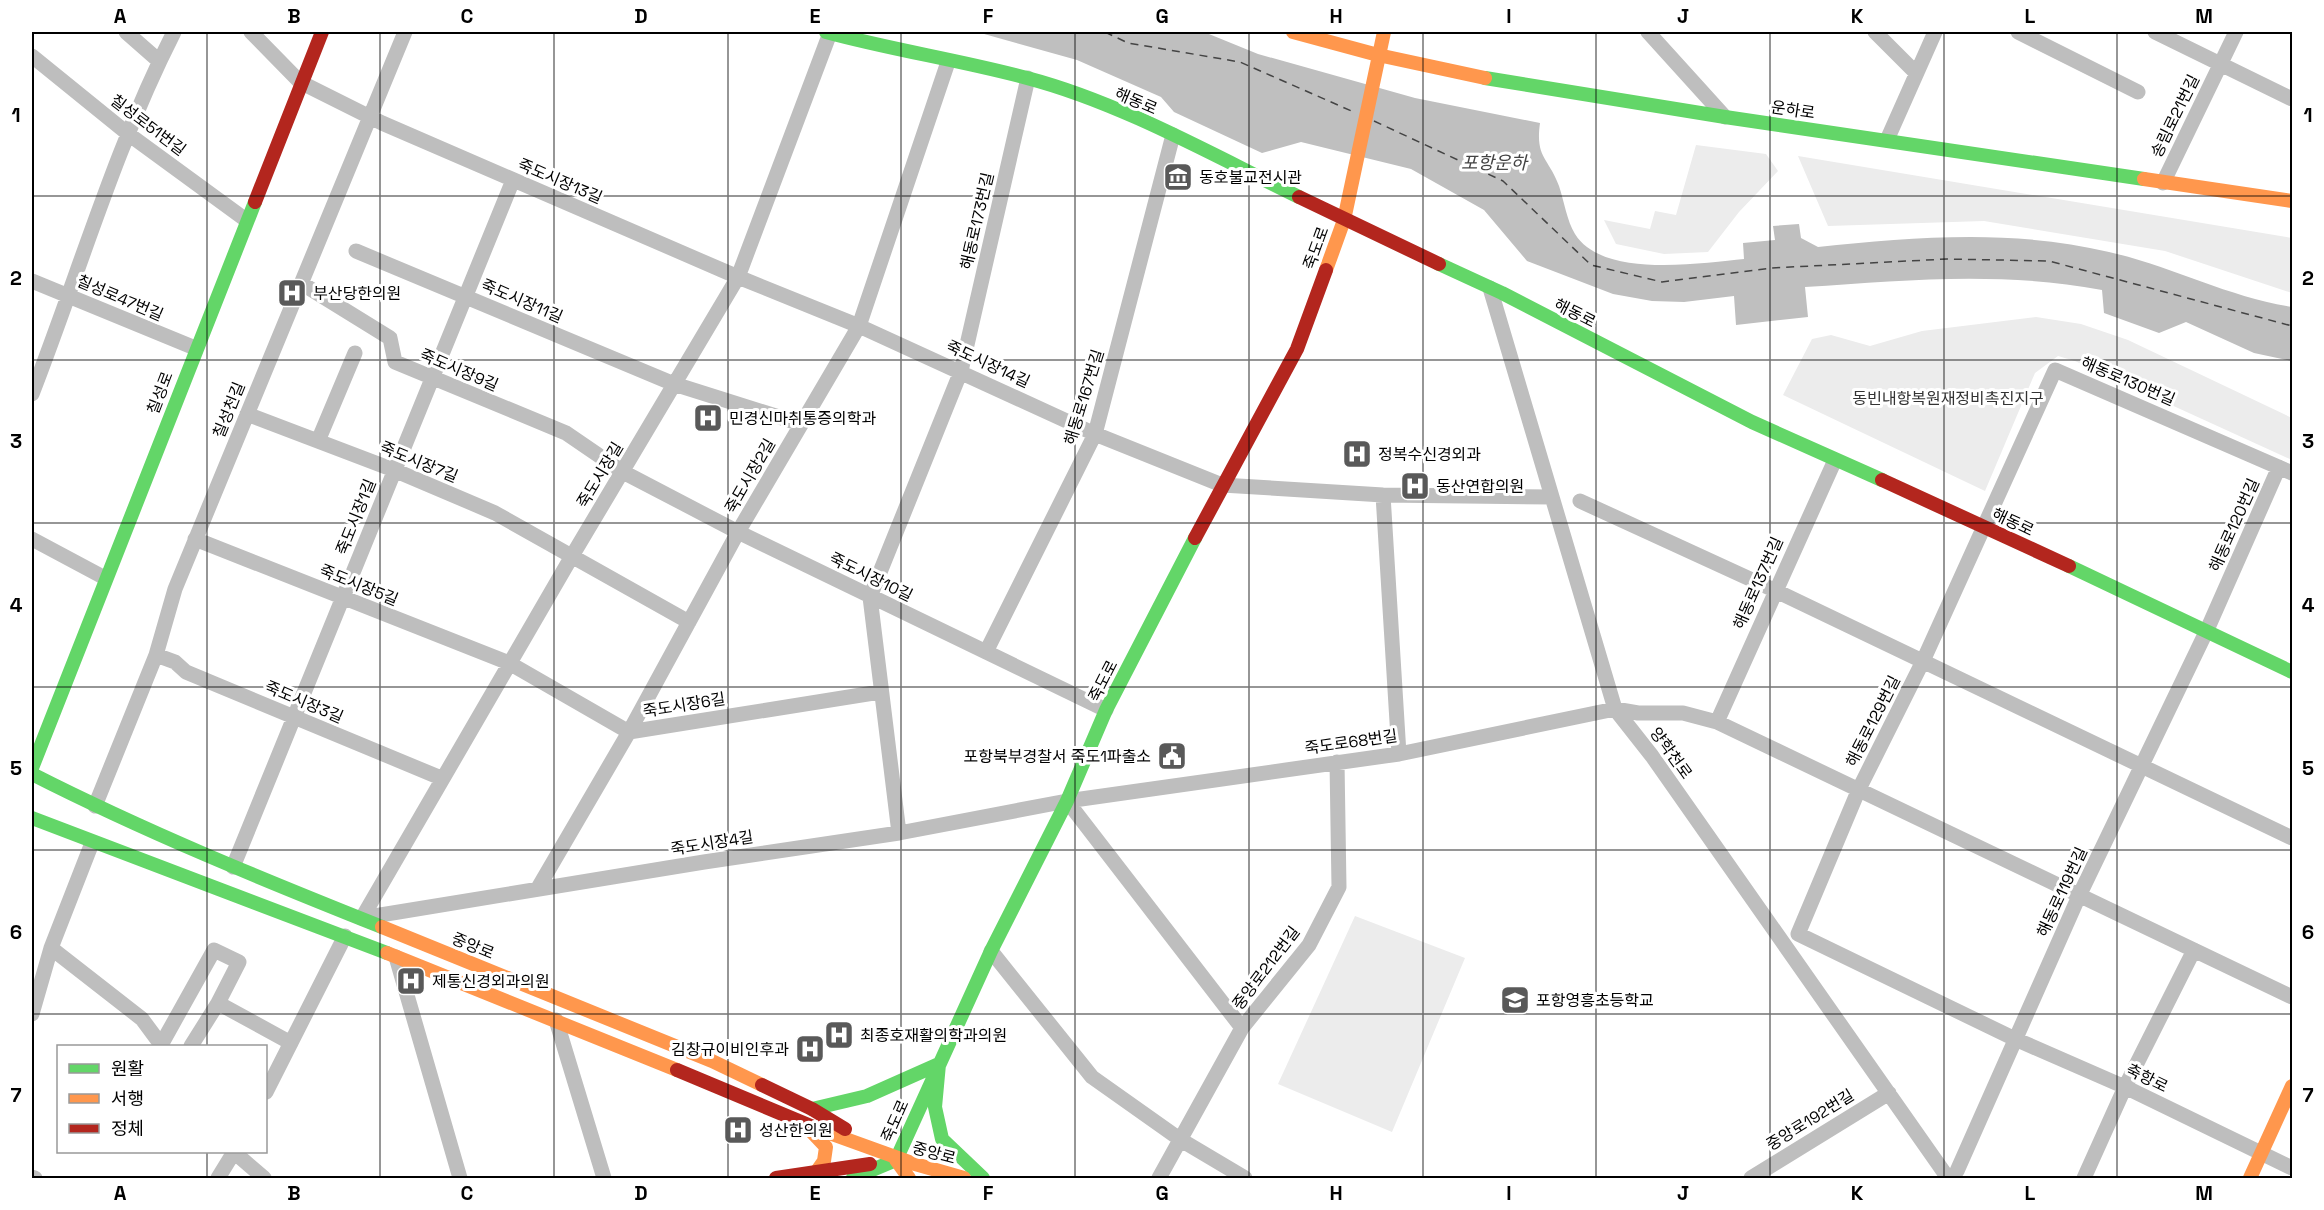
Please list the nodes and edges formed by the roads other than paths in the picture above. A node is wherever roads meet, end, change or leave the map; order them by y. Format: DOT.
graph roads {
  1 [pos="126,32"];
  2 [pos="174,32"];
  3 [pos="251,32"];
  4 [pos="322,32"];
  5 [pos="405,32"];
  6 [pos="828,32"];
  7 [pos="1293,32"];
  8 [pos="1384,32"];
  9 [pos="1648,32"];
  10 [pos="1875,32"];
  11 [pos="1935,32"];
  12 [pos="2018,32"];
  13 [pos="2155,32"];
  14 [pos="2236,32"];
  15 [pos="1378,55"];
  16 [pos="32,56"];
  17 [pos="159,61"];
  18 [pos="948,62"];
  19 [pos="2219,65"];
  20 [pos="1915,72"];
  21 [pos="1028,78"];
  22 [pos="300,82"];
  23 [pos="2138,93"];
  24 [pos="2292,99"];
  25 [pos="369,116"];
  26 [pos="1725,117"];
  27 [pos="127,133"];
  28 [pos="1173,135"];
  29 [pos="1887,140"];
  30 [pos="513,180"];
  31 [pos="2163,183"];
  32 [pos="2292,201"];
  33 [pos="246,220"];
  34 [pos="1344,220"];
  35 [pos="356,250"];
  36 [pos="738,277"];
  37 [pos="32,281"];
  38 [pos="301,283"];
  39 [pos="1490,288"];
  40 [pos="70,296"];
  41 [pos="465,296"];
  42 [pos="859,326"];
  43 [pos="195,348"];
  44 [pos="355,353"];
  45 [pos="961,371"];
  46 [pos="431,379"];
  47 [pos="675,384"];
  48 [pos="32,394"];
  49 [pos="247,414"];
  50 [pos="2180,423"];
  51 [pos="801,424"];
  52 [pos="1095,434"];
  53 [pos="318,441"];
  54 [pos="1835,460"];
  55 [pos="394,470"];
  56 [pos="2286,470"];
  57 [pos="623,472"];
  58 [pos="1222,485"];
  59 [pos="1383,495"];
  60 [pos="1552,497"];
  61 [pos="1580,501"];
  62 [pos="1983,526"];
  63 [pos="738,532"];
  64 [pos="32,539"];
  65 [pos="195,539"];
  66 [pos="572,556"];
  67 [pos="105,578"];
  68 [pos="1774,590"];
  69 [pos="343,597"];
  70 [pos="870,597"];
  71 [pos="689,622"];
  72 [pos="2207,630"];
  73 [pos="986,652"];
  74 [pos="156,655"];
  75 [pos="1923,661"];
  76 [pos="509,663"];
  77 [pos="2292,672"];
  78 [pos="880,692"];
  79 [pos="1615,709"];
  80 [pos="1106,710"];
  81 [pos="294,716"];
  82 [pos="1717,722"];
  83 [pos="628,732"];
  84 [pos="1399,754"];
  85 [pos="1337,762"];
  86 [pos="2142,766"];
  87 [pos="32,768"];
  88 [pos="32,774"];
  89 [pos="441,778"];
  90 [pos="1859,789"];
  91 [pos="1067,801"];
  92 [pos="95,806"];
  93 [pos="32,818"];
  94 [pos="899,833"];
  95 [pos="2292,838"];
  96 [pos="92,843"];
  97 [pos="233,867"];
  98 [pos="538,888"];
  99 [pos="2079,896"];
  100 [pos="362,918"];
  101 [pos="345,936"];
  102 [pos="51,948"];
  103 [pos="2194,950"];
  104 [pos="991,951"];
  105 [pos="396,957"];
  106 [pos="2292,997"];
  107 [pos="218,1003"];
  108 [pos="32,1014"];
  109 [pos="556,1020"];
  110 [pos="1242,1028"];
  111 [pos="2015,1040"];
  112 [pos="291,1043"];
  113 [pos="160,1045"];
  114 [pos="162,1045"];
  115 [pos="192,1045"];
  116 [pos="939,1064"];
  117 [pos="2292,1086"];
  118 [pos="2125,1087"];
  119 [pos="267,1090"];
  120 [pos="1889,1093"];
  121 [pos="812,1109"];
  122 [pos="805,1125"];
  123 [pos="1181,1140"];
  124 [pos="233,1153"];
  125 [pos="235,1153"];
  126 [pos="2261,1154"];
  127 [pos="896,1160"];
  128 [pos="2292,1168"];
  129 [pos="817,1171"];
  130 [pos="1953,1175"];
  131 [pos="218,1179"];
  132 [pos="264,1179"];
  133 [pos="460,1179"];
  134 [pos="604,1179"];
  135 [pos="776,1179"];
  136 [pos="853,1179"];
  137 [pos="899,1179"];
  138 [pos="909,1179"];
  139 [pos="929,1179"];
  140 [pos="963,1179"];
  141 [pos="983,1179"];
  142 [pos="1159,1179"];
  143 [pos="1245,1179"];
  144 [pos="1751,1179"];
  145 [pos="2084,1179"];
  146 [pos="2250,1179"];
  1 -- 17 [label="street"];
  2 -- 17 [label="street"];
  3 -- 22 [label="street, 죽도시장13길"];
  4 -- 22 [label="main road, 칠성로"];
  5 -- 25 [label="street, 칠성천길"];
  6 -- 18 [label="main road, 해동로"];
  6 -- 36 [label="street, 죽도시장길"];
  7 -- 15 [label="main road, 운하로"];
  8 -- 15 [label="main road, 죽도로"];
  9 -- 26 [label="street"];
  10 -- 20 [label="street"];
  11 -- 20 [label="street"];
  12 -- 23 [label="street"];
  13 -- 19 [label="street, 송림로21번길"];
  14 -- 19 [label="street, 송림로21번길"];
  15 -- 26 [label="main road, 운하로"];
  15 -- 34 [label="main road, 죽도로"];
  16 -- 27 [label="street, 칠성로51번길"];
  17 -- 27 [label="street"];
  18 -- 21 [label="main road, 해동로"];
  18 -- 42 [label="street, 죽도시장2길"];
  19 -- 24 [label="street, 송림로21번길"];
  19 -- 31 [label="street, 송림로21번길"];
  20 -- 29 [label="street"];
  21 -- 28 [label="main road, 해동로"];
  21 -- 45 [label="street, 해동로173번길"];
  22 -- 25 [label="street, 죽도시장13길"];
  22 -- 33 [label="main road, 칠성로"];
  25 -- 30 [label="street, 죽도시장13길"];
  25 -- 38 [label="street, 칠성천길"];
  26 -- 29 [label="main road, 운하로"];
  27 -- 33 [label="street, 칠성로51번길"];
  27 -- 40 [label="street"];
  28 -- 34 [label="main road, 해동로"];
  28 -- 52 [label="street, 해동로167번길"];
  29 -- 31 [label="main road, 운하로"];
  30 -- 36 [label="street, 죽도시장13길"];
  30 -- 41 [label="street, 죽도시장1길"];
  31 -- 32 [label="main road, 운하로"];
  33 -- 43 [label="main road, 칠성로"];
  34 -- 39 [label="main road, 해동로"];
  34 -- 58 [label="main road, 죽도로"];
  35 -- 41 [label="street, 죽도시장11길"];
  36 -- 42 [label="street, 죽도시장14길"];
  36 -- 47 [label="street, 죽도시장길"];
  37 -- 40 [label="street, 칠성로47번길"];
  38 -- 46 [label="street, 죽도시장9길"];
  38 -- 49 [label="street, 칠성천길"];
  39 -- 54 [label="main road, 해동로"];
  39 -- 60 [label="street, 양학천로"];
  40 -- 43 [label="street, 칠성로47번길"];
  40 -- 48 [label="street"];
  41 -- 46 [label="street, 죽도시장1길"];
  41 -- 47 [label="street, 죽도시장11길"];
  42 -- 45 [label="street, 죽도시장14길"];
  42 -- 51 [label="street, 죽도시장2길"];
  43 -- 67 [label="main road, 칠성로"];
  44 -- 53 [label="street"];
  45 -- 52 [label="street, 죽도시장14길"];
  45 -- 70 [label="street, 해동로173번길"];
  46 -- 55 [label="street, 죽도시장1길"];
  46 -- 57 [label="street, 죽도시장9길"];
  47 -- 51 [label="street, 죽도시장11길"];
  47 -- 57 [label="street, 죽도시장길"];
  49 -- 53 [label="street, 죽도시장7길"];
  49 -- 65 [label="street, 칠성천길"];
  50 -- 56 [label="street, 해동로120번길"];
  50 -- 62 [label="street, 해동로130번길"];
  51 -- 63 [label="street, 죽도시장2길"];
  52 -- 58 [label="street, 죽도시장14길"];
  52 -- 73 [label="street, 해동로167번길"];
  53 -- 55 [label="street, 죽도시장7길"];
  54 -- 62 [label="main road, 해동로"];
  54 -- 68 [label="street, 해동로137번길"];
  55 -- 66 [label="street, 죽도시장7길"];
  55 -- 69 [label="street, 죽도시장1길"];
  56 -- 72 [label="street, 해동로120번길"];
  57 -- 63 [label="street, 죽도시장10길"];
  57 -- 66 [label="street, 죽도시장길"];
  58 -- 59 [label="street, 죽도시장14길"];
  58 -- 80 [label="main road, 죽도로"];
  59 -- 60 [label="street, 죽도시장14길"];
  59 -- 84 [label="street"];
  60 -- 79 [label="street, 양학천로"];
  61 -- 68 [label="street"];
  62 -- 72 [label="main road, 해동로"];
  62 -- 75 [label="street, 해동로129번길"];
  63 -- 70 [label="street, 죽도시장10길"];
  63 -- 71 [label="street, 죽도시장2길"];
  64 -- 67 [label="street"];
  65 -- 69 [label="street, 죽도시장5길"];
  65 -- 74 [label="street, 칠성천길"];
  66 -- 71 [label="street, 죽도시장7길"];
  66 -- 76 [label="street, 죽도시장길"];
  67 -- 87 [label="main road, 칠성로"];
  68 -- 75 [label="street"];
  68 -- 82 [label="street, 해동로137번길"];
  69 -- 76 [label="street, 죽도시장5길"];
  69 -- 81 [label="street, 죽도시장1길"];
  70 -- 73 [label="street, 죽도시장10길"];
  70 -- 78 [label="street"];
  71 -- 83 [label="street, 죽도시장2길"];
  72 -- 77 [label="main road, 해동로"];
  72 -- 86 [label="street, 해동로119번길"];
  73 -- 80 [label="street, 죽도시장10길"];
  74 -- 81 [label="street, 죽도시장3길"];
  74 -- 92 [label="street, 칠성천길"];
  75 -- 86 [label="street"];
  75 -- 90 [label="street, 해동로129번길"];
  76 -- 83 [label="street, 죽도시장6길"];
  76 -- 89 [label="street, 죽도시장길"];
  78 -- 83 [label="street, 죽도시장6길"];
  78 -- 94 [label="street"];
  79 -- 82 [label="street, 죽도로68번길"];
  79 -- 84 [label="street, 죽도로68번길"];
  79 -- 120 [label="street, 양학천로"];
  80 -- 91 [label="main road, 죽도로"];
  81 -- 89 [label="street, 죽도시장3길"];
  81 -- 97 [label="street, 죽도시장1길"];
  82 -- 90 [label="street, 죽도로68번길"];
  83 -- 98 [label="street, 죽도시장2길"];
  84 -- 85 [label="street, 죽도로68번길"];
  85 -- 91 [label="street, 죽도로68번길"];
  85 -- 110 [label="street, 중앙로212번길"];
  86 -- 95 [label="street"];
  86 -- 99 [label="street, 해동로119번길"];
  88 -- 92 [label="main road, 중앙로"];
  89 -- 100 [label="street, 죽도시장길"];
  90 -- 99 [label="street, 죽도로68번길"];
  90 -- 111 [label="street, 해동로129번길"];
  91 -- 94 [label="street, 죽도시장4길"];
  91 -- 104 [label="main road, 죽도로"];
  91 -- 110 [label="street"];
  92 -- 97 [label="main road, 중앙로"];
  93 -- 96 [label="main road, 중앙로"];
  94 -- 98 [label="street, 죽도시장4길"];
  96 -- 101 [label="main road, 중앙로"];
  96 -- 102 [label="street"];
  97 -- 100 [label="main road, 중앙로"];
  98 -- 100 [label="street, 죽도시장4길"];
  99 -- 103 [label="street, 죽도로68번길"];
  99 -- 111 [label="street, 해동로119번길"];
  100 -- 121 [label="main road, 중앙로"];
  101 -- 105 [label="main road, 중앙로"];
  101 -- 112 [label="street"];
  102 -- 108 [label="street"];
  102 -- 113 [label="street"];
  103 -- 106 [label="street, 죽도로68번길"];
  103 -- 118 [label="street"];
  104 -- 116 [label="main road, 죽도로"];
  104 -- 123 [label="street"];
  105 -- 109 [label="main road, 중앙로"];
  105 -- 133 [label="street"];
  107 -- 112 [label="street"];
  107 -- 114 [label="street"];
  107 -- 115 [label="street"];
  109 -- 122 [label="main road, 중앙로"];
  109 -- 134 [label="street"];
  110 -- 123 [label="street, 중앙로212번길"];
  111 -- 118 [label="street, 축항로"];
  111 -- 130 [label="street, 해동로119번길"];
  112 -- 119 [label="street"];
  116 -- 121 [label="main road"];
  116 -- 127 [label="main road, 죽도로"];
  116 -- 141 [label="main road"];
  117 -- 126 [label="main road"];
  118 -- 126 [label="street, 축항로"];
  118 -- 145 [label="street"];
  120 -- 130 [label="street, 양학천로"];
  120 -- 144 [label="street, 중앙로192번길"];
  121 -- 127 [label="main road, 중앙로"];
  122 -- 127 [label="main road, 중앙로"];
  122 -- 129 [label="main road"];
  123 -- 142 [label="street, 중앙로212번길"];
  123 -- 143 [label="street"];
  124 -- 131 [label="street"];
  125 -- 132 [label="street"];
  126 -- 128 [label="street, 축항로"];
  126 -- 146 [label="main road"];
  127 -- 129 [label="main road, 죽도로"];
  127 -- 136 [label="main road, 죽도로"];
  127 -- 137 [label="main road"];
  127 -- 138 [label="main road"];
  127 -- 139 [label="main road, 중앙로"];
  127 -- 140 [label="main road, 중앙로"];
  129 -- 135 [label="main road, 죽도로"];
}
